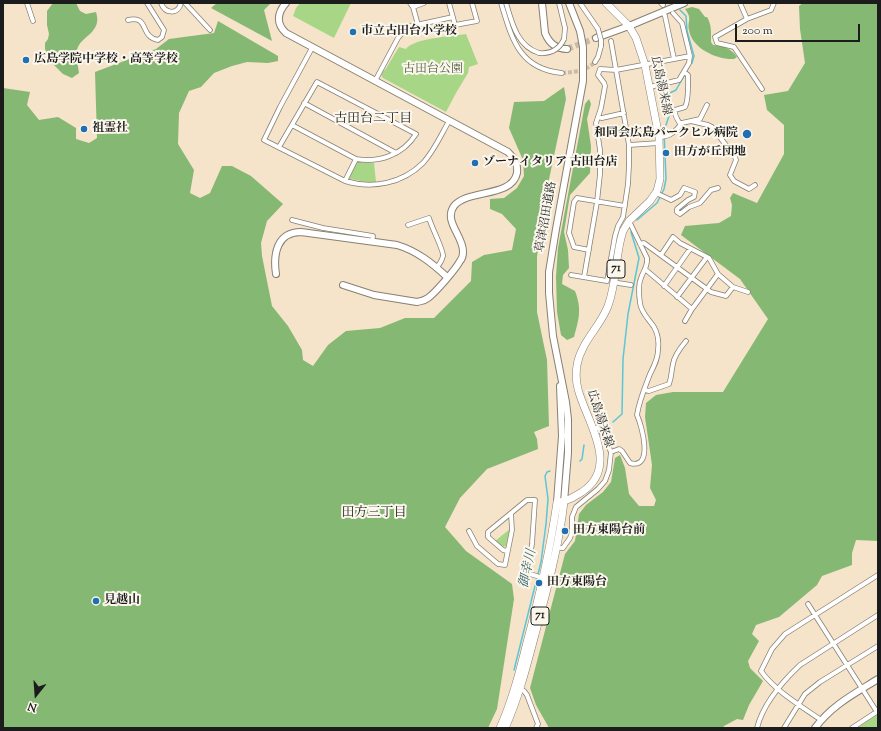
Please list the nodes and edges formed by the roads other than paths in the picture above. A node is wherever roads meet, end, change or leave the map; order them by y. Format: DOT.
graph roads {
  1 [pos="27,3"];
  2 [pos="147,3"];
  3 [pos="161,3"];
  4 [pos="181,3"];
  5 [pos="185,3"];
  6 [pos="286,3"];
  7 [pos="424,3"];
  8 [pos="448,3"];
  9 [pos="472,3"];
  10 [pos="501,3"];
  11 [pos="506,3"];
  12 [pos="542,3"];
  13 [pos="559,3"];
  14 [pos="569,3"];
  15 [pos="580,3"];
  16 [pos="606,3"];
  17 [pos="684,3"];
  18 [pos="740,3"];
  19 [pos="774,3"];
  20 [pos="412,5"];
  21 [pos="662,7"];
  22 [pos="673,13"];
  23 [pos="453,17"];
  24 [pos="748,19"];
  25 [pos="128,20"];
  26 [pos="33,21"];
  27 [pos="418,25"];
  28 [pos="629,26"];
  29 [pos="210,30"];
  30 [pos="596,38"];
  31 [pos="612,41"];
  32 [pos="312,48"];
  33 [pos="567,49"];
  34 [pos="690,56"];
  35 [pos="674,59"];
  36 [pos="595,62"];
  37 [pos="645,65"];
  38 [pos="616,70"];
  39 [pos="684,72"];
  40 [pos="562,73"];
  41 [pos="375,81"];
  42 [pos="650,87"];
  43 [pos="762,89"];
  44 [pos="304,103"];
  45 [pos="707,105"];
  46 [pos="624,113"];
  47 [pos="598,117"];
  48 [pos="450,121"];
  49 [pos="691,121"];
  50 [pos="680,124"];
  51 [pos="292,125"];
  52 [pos="659,140"];
  53 [pos="629,145"];
  54 [pos="279,147"];
  55 [pos="396,152"];
  56 [pos="356,159"];
  57 [pos="345,181"];
  58 [pos="755,185"];
  59 [pos="718,188"];
  60 [pos="656,193"];
  61 [pos="597,202"];
  62 [pos="625,206"];
  63 [pos="292,220"];
  64 [pos="629,221"];
  65 [pos="408,225"];
  66 [pos="372,242"];
  67 [pos="640,244"];
  68 [pos="690,249"];
  69 [pos="589,250"];
  70 [pos="661,255"];
  71 [pos="707,257"];
  72 [pos="677,266"];
  73 [pos="436,268"];
  74 [pos="646,270"];
  75 [pos="276,274"];
  76 [pos="718,274"];
  77 [pos="571,275"];
  78 [pos="448,277"];
  79 [pos="584,277"];
  80 [pos="691,277"];
  81 [pos="618,283"];
  82 [pos="343,285"];
  83 [pos="631,285"];
  84 [pos="664,286"];
  85 [pos="733,287"];
  86 [pos="707,290"];
  87 [pos="748,292"];
  88 [pos="677,297"];
  89 [pos="692,309"];
  90 [pos="685,321"];
  91 [pos="686,341"];
  92 [pos="645,390"];
  93 [pos="594,429"];
  94 [pos="611,452"];
  95 [pos="560,502"];
  96 [pos="511,514"];
  97 [pos="469,531"];
  98 [pos="556,548"];
  99 [pos="507,551"];
  100 [pos="878,575"];
  101 [pos="546,579"];
  102 [pos="808,604"];
  103 [pos="814,614"];
  104 [pos="878,616"];
  105 [pos="834,643"];
  106 [pos="878,646"];
  107 [pos="847,665"];
  108 [pos="878,679"];
  109 [pos="518,688"];
  110 [pos="778,689"];
  111 [pos="862,689"];
  112 [pos="799,704"];
  113 [pos="878,711"];
  114 [pos="821,720"];
  115 [pos="500,728"];
  116 [pos="506,728"];
  117 [pos="536,728"];
  118 [pos="757,728"];
  119 [pos="784,728"];
  120 [pos="815,728"];
  121 [pos="852,728"];
  1 -- 26 [label="street"];
  2 -- 25 [label="street"];
  3 -- 4 [label="street"];
  5 -- 29 [label="street"];
  6 -- 32 [label="street"];
  7 -- 20 [label="street"];
  8 -- 23 [label="street"];
  9 -- 23 [label="street"];
  10 -- 40 [label="street"];
  11 -- 13 [label="street, bridge"];
  12 -- 33 [label="street"];
  14 -- 95 [label="street, 草津沼田道路"];
  15 -- 36 [label="street, bridge"];
  16 -- 28 [label="main road, 広島湯来線"];
  17 -- 21 [label="street"];
  18 -- 24 [label="street"];
  19 -- 24 [label="street"];
  20 -- 27 [label="street"];
  21 -- 28 [label="street"];
  21 -- 35 [label="street"];
  22 -- 34 [label="street"];
  23 -- 27 [label="street"];
  24 -- 43 [label="street"];
  27 -- 41 [label="street"];
  28 -- 30 [label="street"];
  28 -- 37 [label="main road, 広島湯来線"];
  31 -- 38 [label="street"];
  32 -- 41 [label="street"];
  32 -- 54 [label="street"];
  34 -- 35 [label="street"];
  34 -- 39 [label="street"];
  35 -- 37 [label="street"];
  37 -- 38 [label="street"];
  37 -- 42 [label="main road, 広島湯来線"];
  38 -- 46 [label="street"];
  38 -- 47 [label="street"];
  39 -- 42 [label="street"];
  39 -- 50 [label="street"];
  41 -- 48 [label="street"];
  42 -- 52 [label="main road, 広島湯来線"];
  44 -- 51 [label="street"];
  44 -- 55 [label="street"];
  44 -- 55 [label="street"];
  45 -- 49 [label="street"];
  46 -- 47 [label="street"];
  46 -- 53 [label="street"];
  47 -- 61 [label="street"];
  48 -- 57 [label="street"];
  48 -- 78 [label="street"];
  49 -- 50 [label="street"];
  49 -- 58 [label="street"];
  50 -- 52 [label="street"];
  51 -- 54 [label="street"];
  51 -- 56 [label="street"];
  52 -- 53 [label="street"];
  52 -- 60 [label="main road, 広島湯来線"];
  53 -- 62 [label="street"];
  54 -- 57 [label="street"];
  55 -- 56 [label="street"];
  56 -- 57 [label="street"];
  59 -- 60 [label="street"];
  60 -- 64 [label="main road, 広島湯来線 / 71"];
  61 -- 62 [label="street"];
  61 -- 69 [label="street"];
  61 -- 69 [label="street"];
  62 -- 79 [label="street"];
  63 -- 66 [label="street"];
  64 -- 67 [label="street"];
  64 -- 93 [label="main road, 広島湯来線 / 71"];
  65 -- 73 [label="street"];
  66 -- 73 [label="street"];
  66 -- 75 [label="street"];
  67 -- 70 [label="street"];
  67 -- 74 [label="street"];
  68 -- 70 [label="street"];
  68 -- 71 [label="street"];
  68 -- 72 [label="street"];
  69 -- 79 [label="street"];
  70 -- 72 [label="street"];
  71 -- 76 [label="street"];
  71 -- 80 [label="street"];
  72 -- 80 [label="street"];
  72 -- 84 [label="street"];
  73 -- 78 [label="street"];
  74 -- 84 [label="street"];
  74 -- 92 [label="street"];
  76 -- 85 [label="street"];
  76 -- 86 [label="street"];
  77 -- 79 [label="street"];
  78 -- 82 [label="street"];
  80 -- 86 [label="street"];
  80 -- 88 [label="street"];
  81 -- 83 [label="street"];
  84 -- 88 [label="street"];
  85 -- 86 [label="street"];
  85 -- 87 [label="street"];
  86 -- 89 [label="street"];
  88 -- 89 [label="street"];
  89 -- 90 [label="street"];
  91 -- 92 [label="street"];
  92 -- 94 [label="street"];
  93 -- 94 [label="street"];
  93 -- 95 [label="main road, 広島湯来線 / 71"];
  94 -- 98 [label="street"];
  95 -- 98 [label="main road, 71"];
  95 -- 101 [label="main road, 71"];
  96 -- 99 [label="street"];
  96 -- 99 [label="street"];
  96 -- 101 [label="street"];
  97 -- 99 [label="street"];
  98 -- 101 [label="main road, 71"];
  100 -- 103 [label="street"];
  101 -- 109 [label="main road, 71"];
  102 -- 103 [label="street"];
  103 -- 105 [label="street"];
  103 -- 110 [label="street"];
  104 -- 105 [label="street"];
  105 -- 107 [label="street"];
  105 -- 110 [label="street"];
  106 -- 107 [label="street"];
  107 -- 111 [label="street"];
  107 -- 112 [label="street"];
  108 -- 111 [label="street"];
  109 -- 115 [label="main road, 71"];
  109 -- 116 [label="main road, 71"];
  109 -- 117 [label="street"];
  110 -- 112 [label="street"];
  110 -- 118 [label="street"];
  111 -- 113 [label="street"];
  111 -- 114 [label="street"];
  112 -- 114 [label="street"];
  112 -- 119 [label="street"];
  113 -- 121 [label="street"];
  114 -- 120 [label="street"];
}
